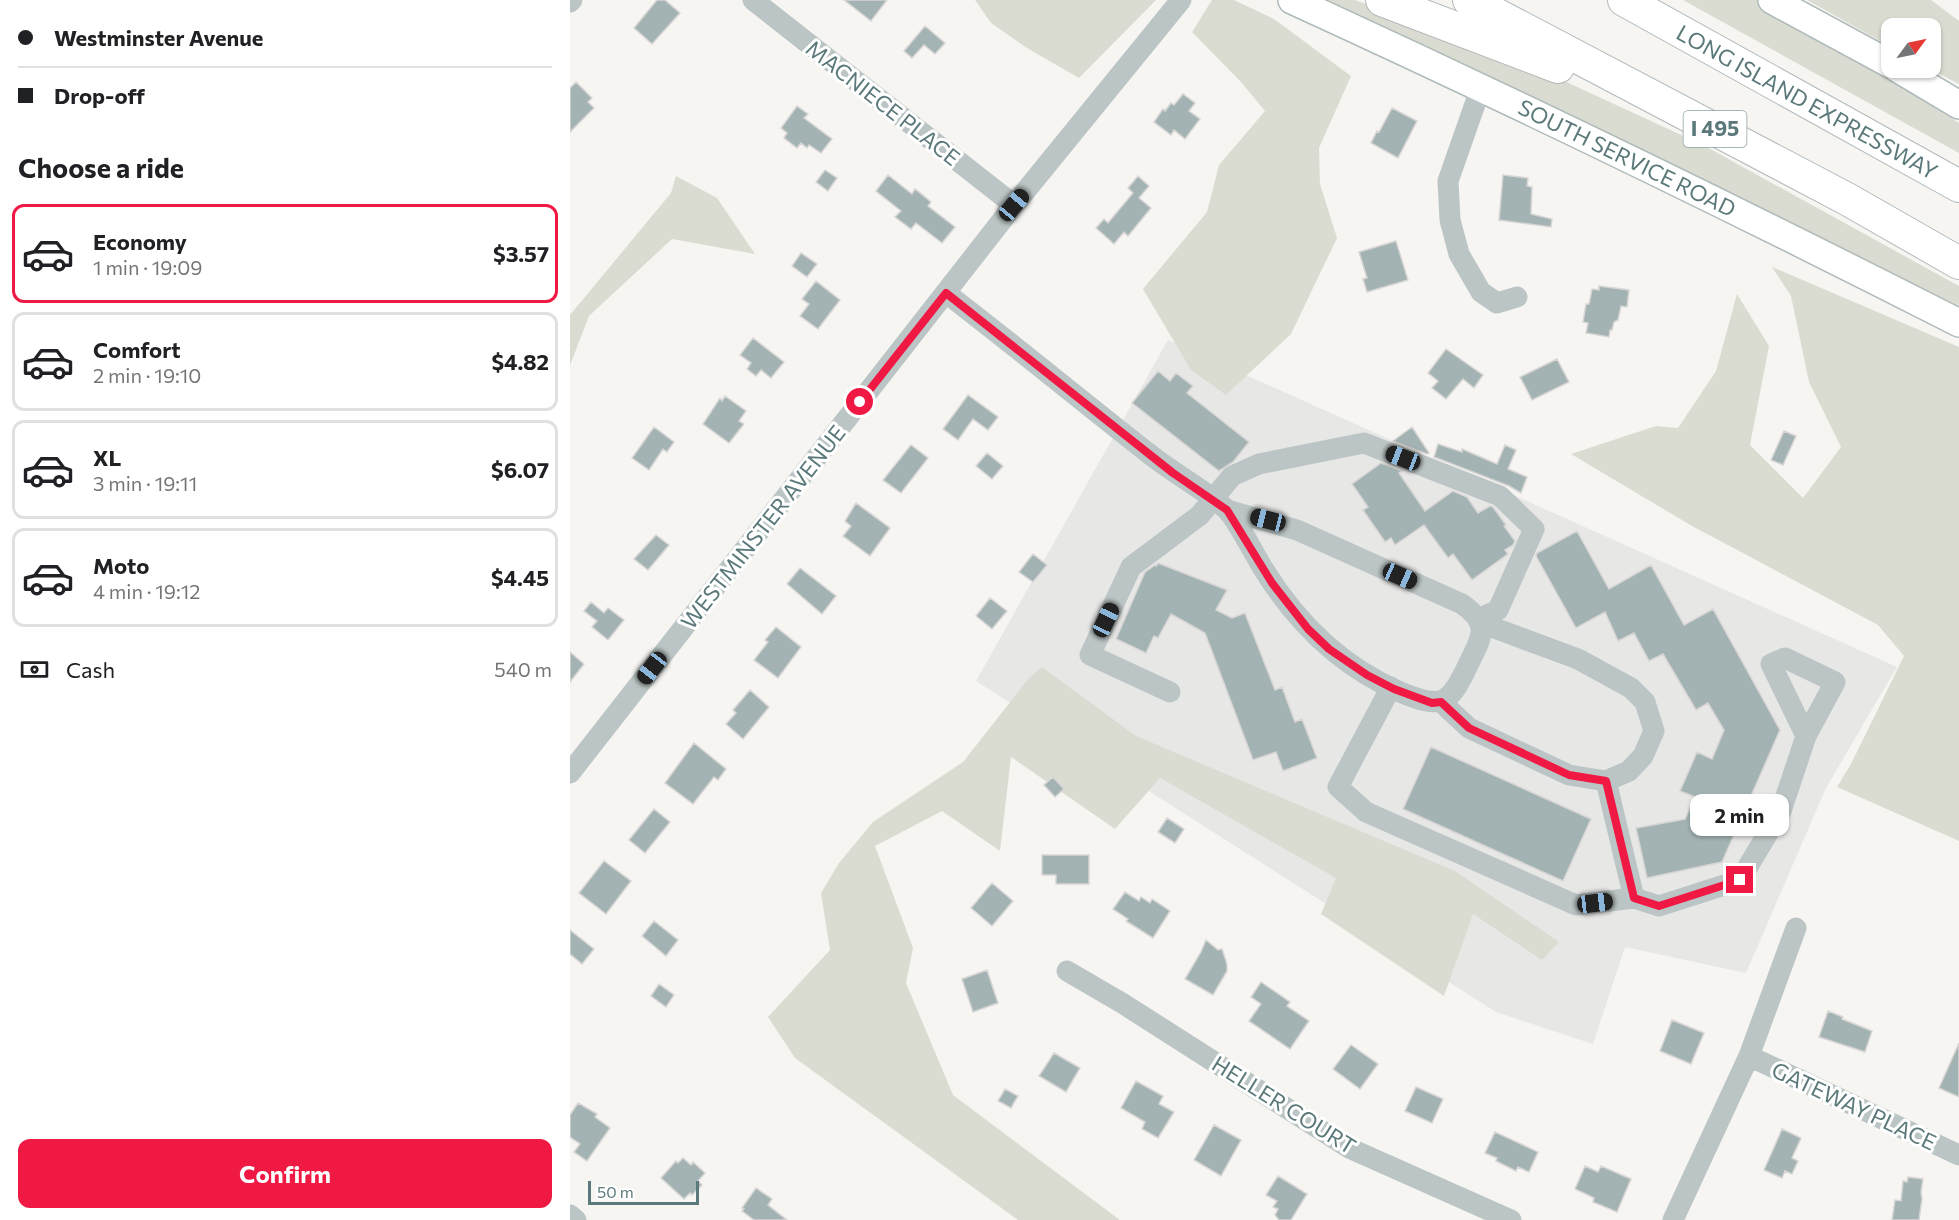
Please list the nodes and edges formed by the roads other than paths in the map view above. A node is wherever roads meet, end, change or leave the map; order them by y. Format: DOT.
graph roads {
  1 [pos="753,0"];
  2 [pos="1181,0"];
  3 [pos="1292,0"];
  4 [pos="1382,0"];
  5 [pos="1469,0"];
  6 [pos="1624,0"];
  7 [pos="1772,0"];
  8 [pos="1881,59"];
  9 [pos="1914,78"];
  10 [pos="1481,87"];
  11 [pos="1959,105"];
  12 [pos="1959,186"];
  13 [pos="1847,200"];
  14 [pos="1014,205"];
  15 [pos="1959,263"];
  16 [pos="946,293"];
  17 [pos="1517,297"];
  18 [pos="1959,323"];
  19 [pos="1219,504"];
  20 [pos="1479,621"];
  21 [pos="1390,687"];
  22 [pos="1170,693"];
  23 [pos="1441,702"];
  24 [pos="1806,736"];
  25 [pos="570,773"];
  26 [pos="1606,781"];
  27 [pos="1634,898"];
  28 [pos="1796,928"];
  29 [pos="1067,971"];
  30 [pos="1749,1056"];
  31 [pos="1959,1155"];
  32 [pos="570,1215"];
  33 [pos="576,1220"];
  34 [pos="1511,1220"];
  35 [pos="1673,1220"];
  1 -- 14 [label="street, MACNIECE PLACE"];
  2 -- 14 [label="street, WESTMINSTER AVENUE"];
  3 -- 10 [label="main road, SOUTH SERVICE ROAD"];
  4 -- 13 [label="highway"];
  5 -- 13 [label="highway, I 495"];
  6 -- 12 [label="highway, LONG ISLAND EXPRESSWAY"];
  7 -- 8 [label="main road"];
  9 -- 11 [label="main road"];
  10 -- 17 [label="street"];
  10 -- 18 [label="main road, SOUTH SERVICE ROAD"];
  13 -- 15 [label="highway, I 495"];
  14 -- 16 [label="street, WESTMINSTER AVENUE"];
  16 -- 19 [label="street"];
  16 -- 25 [label="street, WESTMINSTER AVENUE"];
  19 -- 20 [label="street"];
  19 -- 20 [label="street"];
  19 -- 21 [label="street"];
  19 -- 22 [label="street"];
  20 -- 23 [label="street"];
  20 -- 26 [label="street"];
  21 -- 23 [label="street"];
  21 -- 27 [label="street"];
  23 -- 26 [label="street"];
  24 -- 27 [label="street"];
  26 -- 27 [label="street"];
  28 -- 30 [label="street"];
  29 -- 34 [label="street, HELLER COURT"];
  30 -- 31 [label="street, GATEWAY PLACE"];
  30 -- 35 [label="street"];
  32 -- 33 [label="street"];
}
